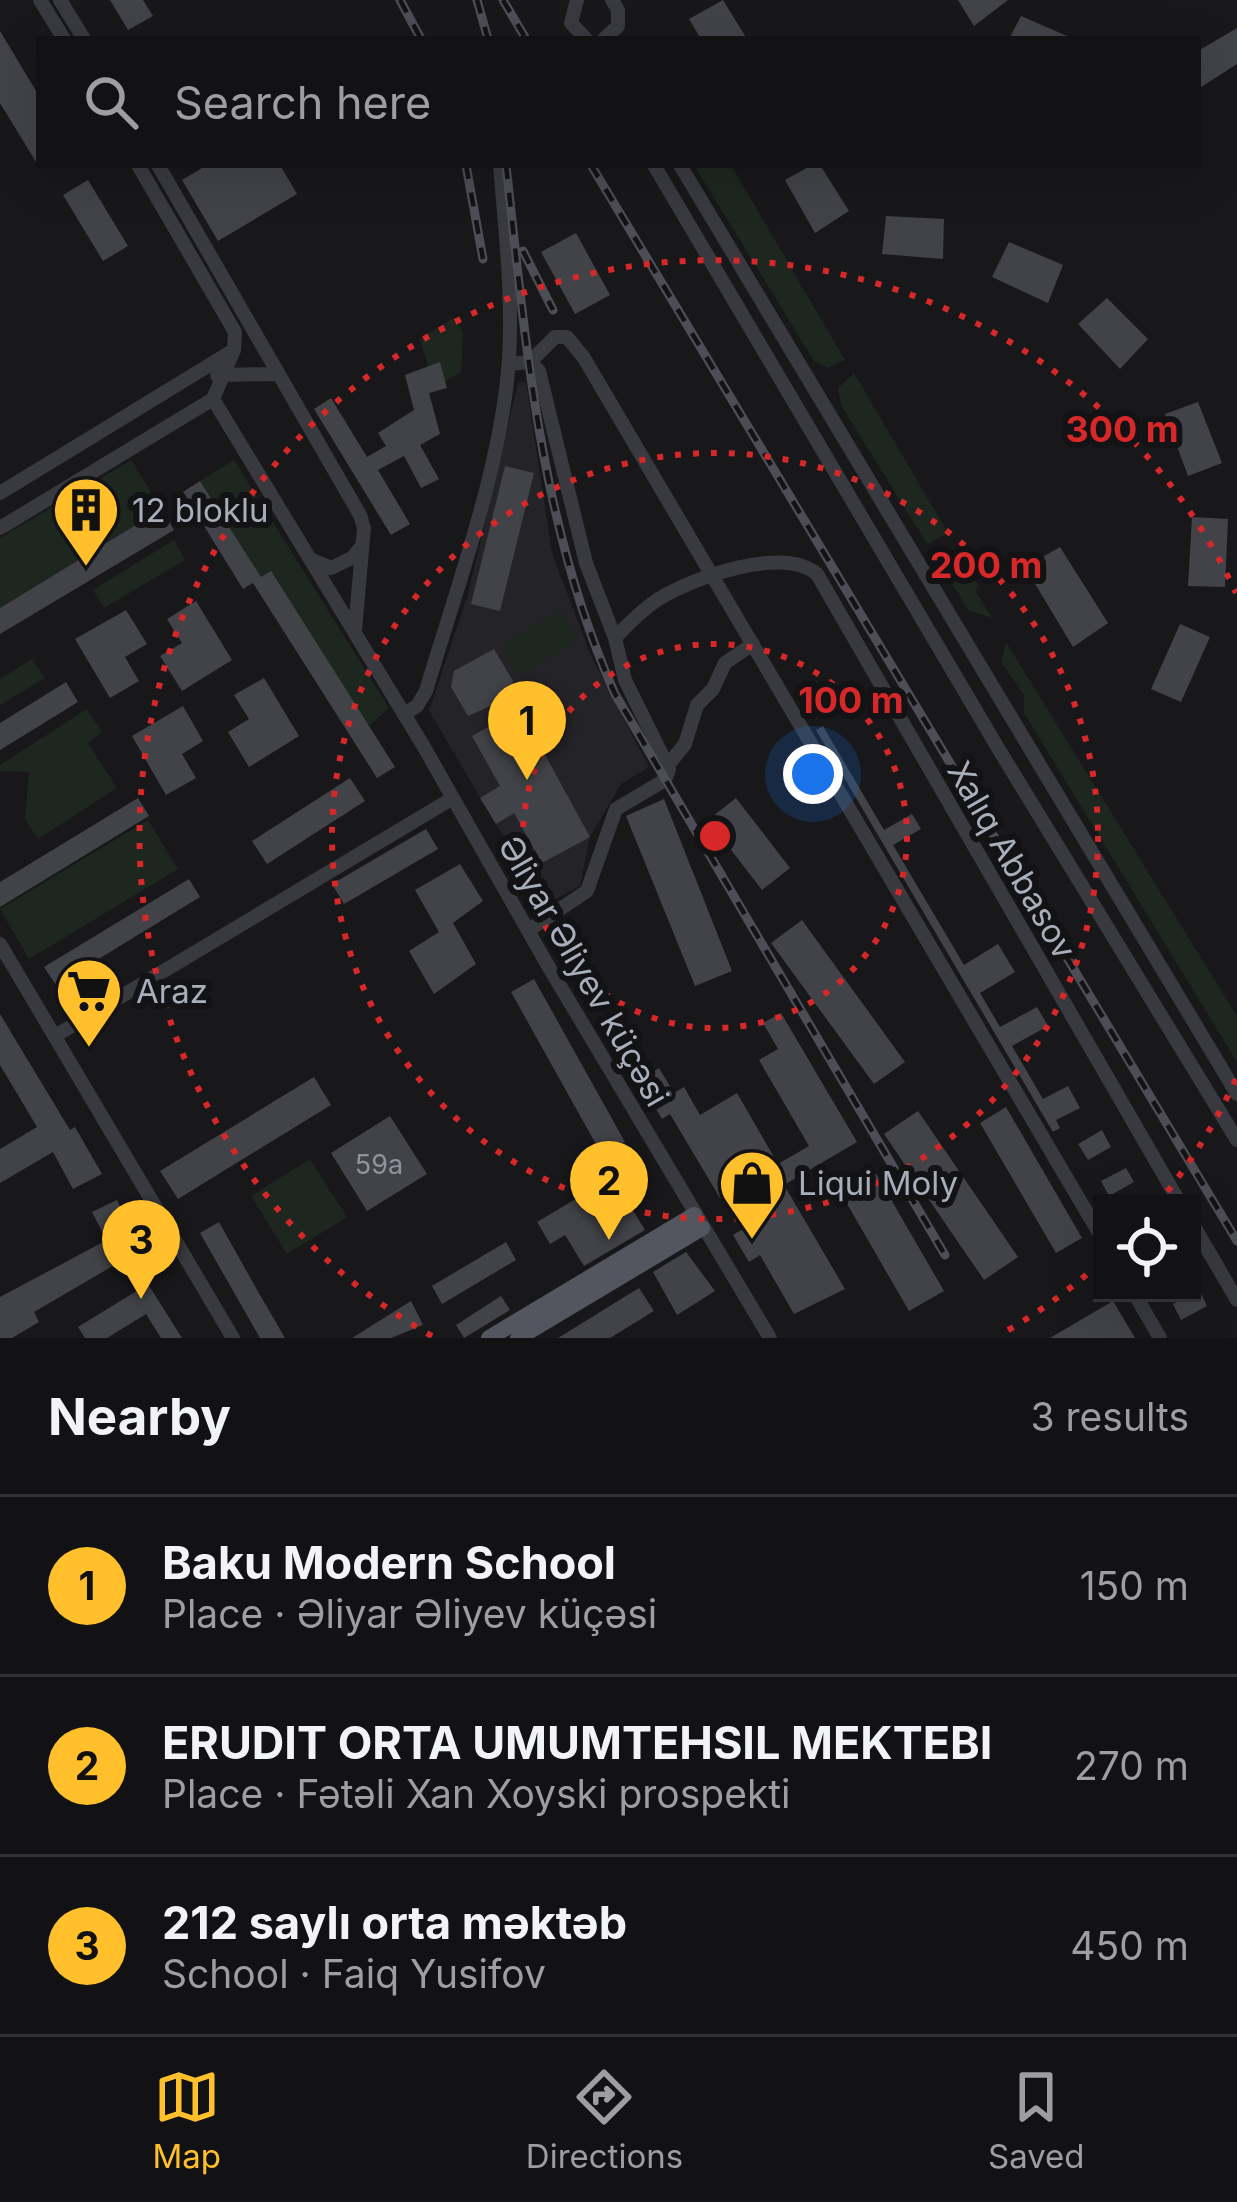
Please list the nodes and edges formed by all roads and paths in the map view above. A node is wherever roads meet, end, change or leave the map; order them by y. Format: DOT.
graph roads {
  1 [pos="40,0"];
  2 [pos="60,0"];
  3 [pos="577,0"];
  4 [pos="612,0"];
  5 [pos="617,32"];
  6 [pos="62,36"];
  7 [pos="82,36"];
  8 [pos="580,36"];
  9 [pos="140,168"];
  10 [pos="160,168"];
  11 [pos="500,168"];
  12 [pos="655,168"];
  13 [pos="682,168"];
  14 [pos="234,350"];
  15 [pos="530,362"];
  16 [pos="509,364"];
  17 [pos="278,374"];
  18 [pos="196,375"];
  19 [pos="223,375"];
  20 [pos="213,399"];
  21 [pos="0,493"];
  22 [pos="0,528"];
  23 [pos="363,542"];
  24 [pos="305,554"];
  25 [pos="712,575"];
  26 [pos="355,630"];
  27 [pos="615,638"];
  28 [pos="753,644"];
  29 [pos="404,714"];
  30 [pos="668,765"];
  31 [pos="453,798"];
  32 [pos="530,931"];
  33 [pos="0,944"];
  34 [pos="55,1036"];
  35 [pos="1237,1094"];
  36 [pos="1237,1140"];
  37 [pos="1175,1194"];
  38 [pos="698,1222"];
  39 [pos="1093,1223"];
  40 [pos="1201,1238"];
  41 [pos="1237,1300"];
  42 [pos="1139,1302"];
  43 [pos="233,1338"];
  44 [pos="489,1338"];
  45 [pos="518,1338"];
  46 [pos="770,1338"];
  47 [pos="1160,1338"];
  1 -- 6 [label="street"];
  2 -- 7 [label="street"];
  3 -- 8 [label="street"];
  4 -- 5 [label="street"];
  9 -- 14 [label="street"];
  10 -- 17 [label="street"];
  11 -- 16 [label="street"];
  12 -- 36 [label="street"];
  13 -- 35 [label="street"];
  14 -- 18 [label="street"];
  14 -- 19 [label="street"];
  15 -- 16 [label="street"];
  15 -- 25 [label="street"];
  15 -- 27 [label="street"];
  16 -- 29 [label="street"];
  17 -- 19 [label="street"];
  17 -- 23 [label="street"];
  18 -- 19 [label="street"];
  18 -- 21 [label="street"];
  19 -- 20 [label="street"];
  20 -- 22 [label="street"];
  20 -- 24 [label="street, Əliyar Əliyev küçəsi"];
  23 -- 24 [label="street"];
  23 -- 26 [label="street"];
  24 -- 26 [label="street, Əliyar Əliyev küçəsi"];
  25 -- 27 [label="street, Xalıq Abbasov"];
  25 -- 28 [label="street"];
  25 -- 37 [label="street, Xalıq Abbasov"];
  26 -- 29 [label="street, Əliyar Əliyev küçəsi"];
  27 -- 30 [label="street"];
  28 -- 30 [label="street"];
  28 -- 39 [label="street"];
  29 -- 31 [label="street, Əliyar Əliyev küçəsi"];
  30 -- 32 [label="street"];
  31 -- 32 [label="street, Əliyar Əliyev küçəsi"];
  31 -- 34 [label="street"];
  32 -- 38 [label="street, Əliyar Əliyev küçəsi"];
  33 -- 34 [label="street"];
  34 -- 43 [label="street"];
  38 -- 44 [label="main road"];
  38 -- 45 [label="main road"];
  38 -- 46 [label="street, Əliyar Əliyev küçəsi"];
  40 -- 41 [label="street"];
  42 -- 47 [label="street"];
}
